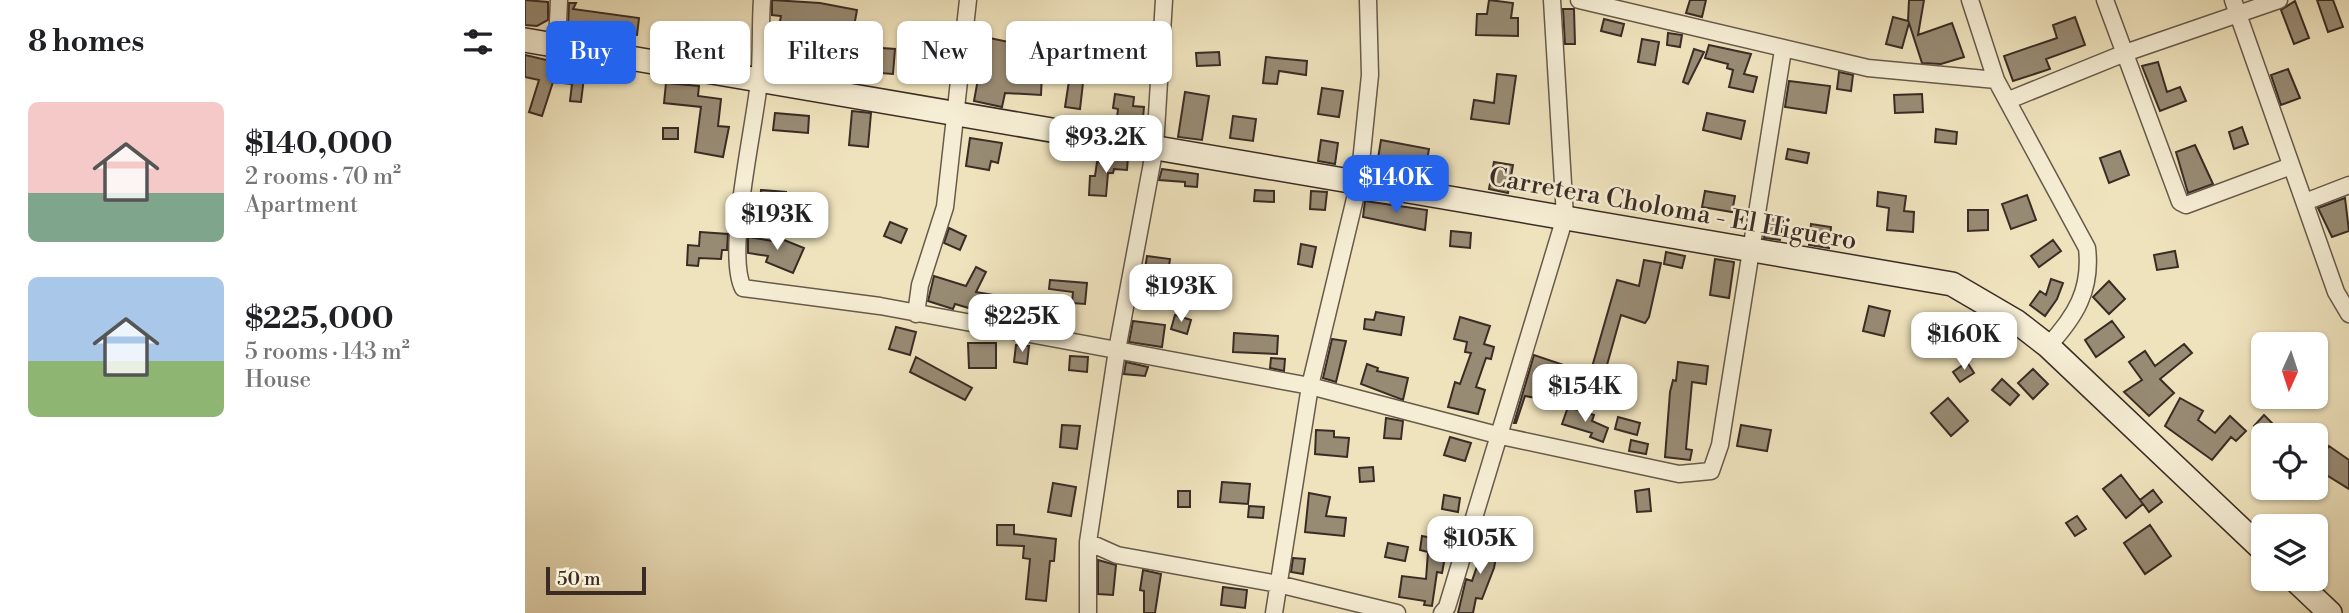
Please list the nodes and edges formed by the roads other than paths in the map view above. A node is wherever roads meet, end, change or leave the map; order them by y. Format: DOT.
graph roads {
  1 [pos="559,0"];
  2 [pos="762,0"];
  3 [pos="968,0"];
  4 [pos="1164,0"];
  5 [pos="1368,0"];
  6 [pos="1552,0"];
  7 [pos="1579,0"];
  8 [pos="1969,0"];
  9 [pos="2105,0"];
  10 [pos="2279,0"];
  11 [pos="2236,7"];
  12 [pos="558,21"];
  13 [pos="525,40"];
  14 [pos="546,43"];
  15 [pos="1783,50"];
  16 [pos="2125,53"];
  17 [pos="636,58"];
  18 [pos="760,78"];
  19 [pos="1996,79"];
  20 [pos="2008,100"];
  21 [pos="956,113"];
  22 [pos="1155,147"];
  23 [pos="2291,166"];
  24 [pos="1359,182"];
  25 [pos="2349,185"];
  26 [pos="2305,202"];
  27 [pos="1565,217"];
  28 [pos="1752,249"];
  29 [pos="916,314"];
  30 [pos="2349,314"];
  31 [pos="2048,346"];
  32 [pos="1117,350"];
  33 [pos="1310,386"];
  34 [pos="1501,436"];
  35 [pos="2251,539"];
  36 [pos="1088,542"];
  37 [pos="1278,584"];
  38 [pos="2307,591"];
  39 [pos="1088,613"];
  40 [pos="1274,613"];
  41 [pos="1397,613"];
  42 [pos="1442,613"];
  43 [pos="2330,613"];
  1 -- 12 [label="street"];
  2 -- 18 [label="street"];
  3 -- 21 [label="street"];
  4 -- 22 [label="street"];
  5 -- 24 [label="street"];
  6 -- 27 [label="street"];
  7 -- 15 [label="street"];
  8 -- 19 [label="street"];
  9 -- 16 [label="street"];
  10 -- 11 [label="street"];
  11 -- 16 [label="street"];
  11 -- 23 [label="street"];
  13 -- 14 [label="street, Carretera Choloma - El Higuero"];
  15 -- 19 [label="street"];
  15 -- 28 [label="street"];
  16 -- 20 [label="street"];
  16 -- 23 [label="street"];
  17 -- 18 [label="street, Carretera Choloma - El Higuero"];
  18 -- 21 [label="street, Carretera Choloma - El Higuero"];
  18 -- 29 [label="street"];
  19 -- 20 [label="street"];
  20 -- 31 [label="street"];
  21 -- 22 [label="street, Carretera Choloma - El Higuero"];
  21 -- 29 [label="street"];
  22 -- 24 [label="street, Carretera Choloma - El Higuero"];
  22 -- 32 [label="street"];
  23 -- 26 [label="street"];
  24 -- 27 [label="street, Carretera Choloma - El Higuero"];
  24 -- 33 [label="street"];
  25 -- 26 [label="street"];
  26 -- 30 [label="street"];
  27 -- 28 [label="street, Carretera Choloma - El Higuero"];
  27 -- 34 [label="street"];
  28 -- 31 [label="street, Carretera Choloma - El Higuero"];
  28 -- 34 [label="street"];
  29 -- 32 [label="street"];
  31 -- 35 [label="street, Carretera Choloma - El Higuero"];
  32 -- 33 [label="street"];
  32 -- 36 [label="street"];
  33 -- 34 [label="street"];
  33 -- 37 [label="street"];
  34 -- 42 [label="street"];
  36 -- 37 [label="street"];
  36 -- 39 [label="street"];
  37 -- 40 [label="street"];
  37 -- 41 [label="street"];
  38 -- 43 [label="street"];
}
